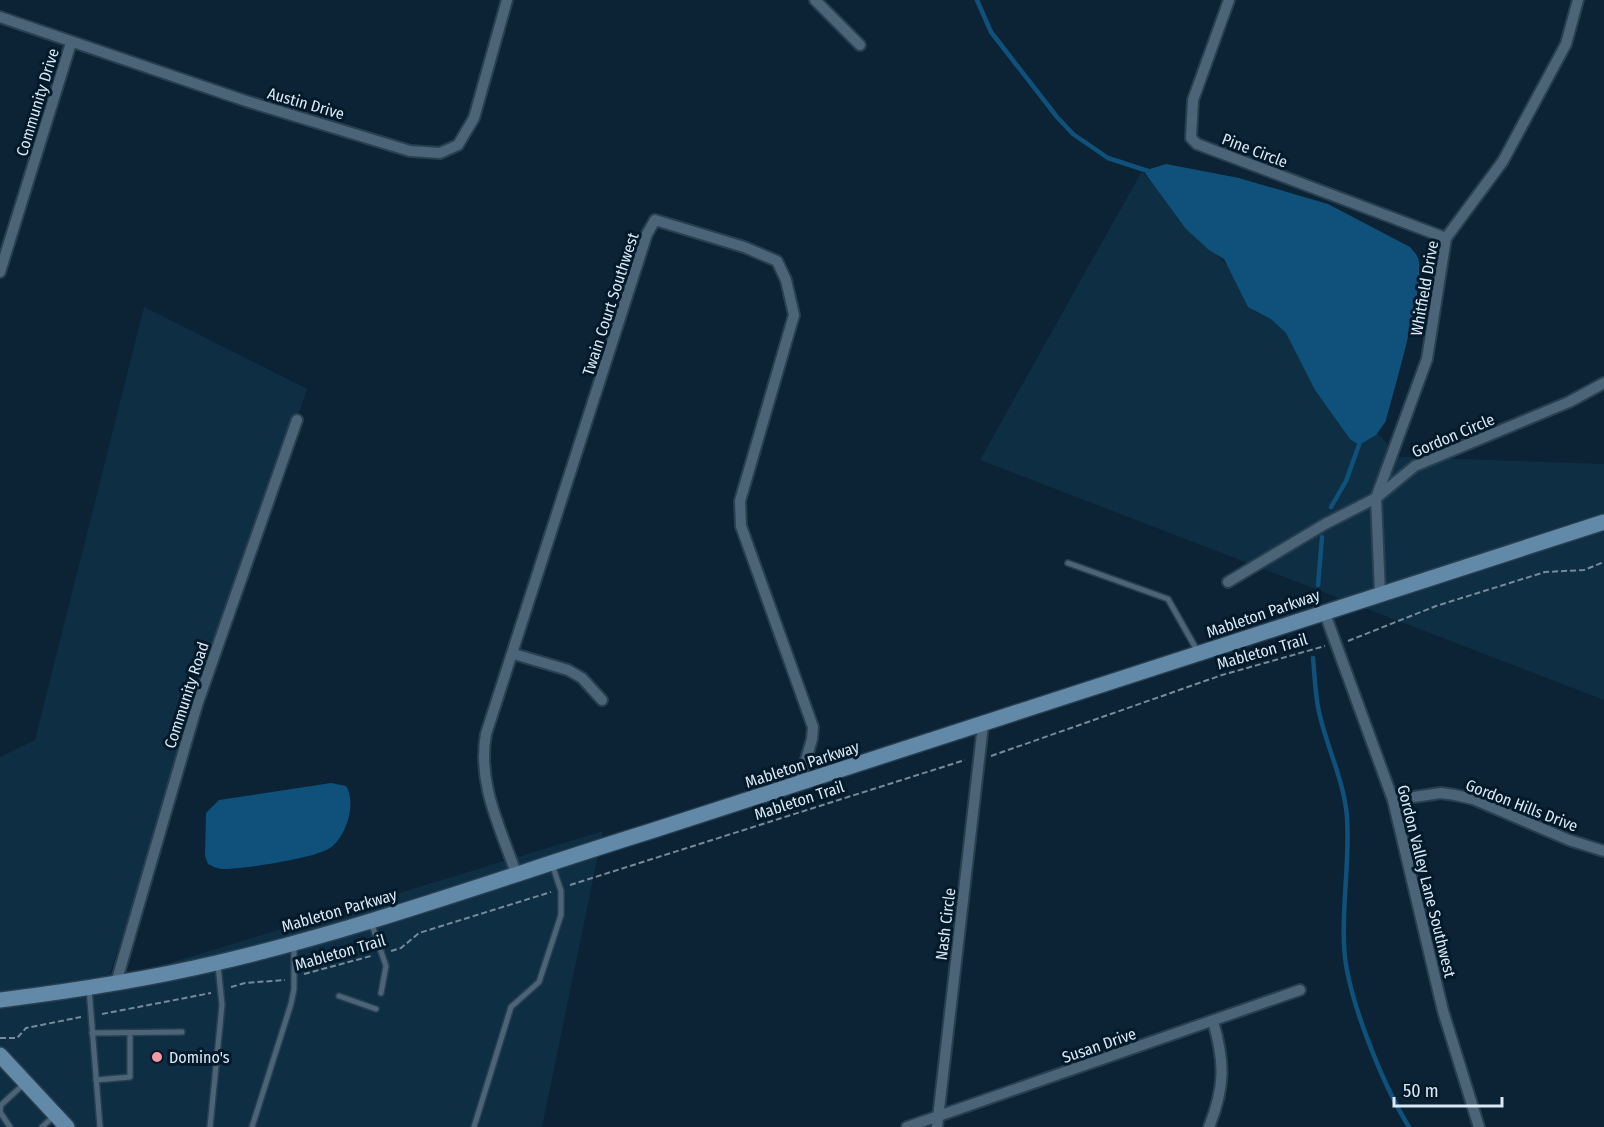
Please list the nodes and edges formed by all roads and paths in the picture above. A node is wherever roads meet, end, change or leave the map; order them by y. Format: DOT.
graph roads {
  1 [pos="507,0"];
  2 [pos="815,0"];
  3 [pos="1229,0"];
  4 [pos="1578,0"];
  5 [pos="0,17"];
  6 [pos="71,43"];
  7 [pos="860,45"];
  8 [pos="1446,238"];
  9 [pos="0,272"];
  10 [pos="1604,383"];
  11 [pos="297,420"];
  12 [pos="1376,498"];
  13 [pos="1604,522"];
  14 [pos="1604,562"];
  15 [pos="1068,563"];
  16 [pos="1228,582"];
  17 [pos="1380,593"];
  18 [pos="1324,611"];
  19 [pos="1336,644"];
  20 [pos="514,654"];
  21 [pos="1199,654"];
  22 [pos="602,700"];
  23 [pos="983,725"];
  24 [pos="979,758"];
  25 [pos="799,784"];
  26 [pos="1393,800"];
  27 [pos="1604,851"];
  28 [pos="552,862"];
  29 [pos="516,873"];
  30 [pos="560,888"];
  31 [pos="371,920"];
  32 [pos="294,943"];
  33 [pos="382,953"];
  34 [pos="218,963"];
  35 [pos="294,977"];
  36 [pos="116,983"];
  37 [pos="89,988"];
  38 [pos="220,990"];
  39 [pos="1300,990"];
  40 [pos="381,993"];
  41 [pos="339,996"];
  42 [pos="0,1000"];
  43 [pos="376,1009"];
  44 [pos="91,1016"];
  45 [pos="1213,1021"];
  46 [pos="182,1032"];
  47 [pos="92,1033"];
  48 [pos="130,1033"];
  49 [pos="0,1038"];
  50 [pos="0,1055"];
  51 [pos="96,1080"];
  52 [pos="25,1083"];
  53 [pos="1,1105"];
  54 [pos="55,1115"];
  55 [pos="938,1122"];
  56 [pos="10,1127"];
  57 [pos="42,1127"];
  58 [pos="67,1127"];
  59 [pos="99,1127"];
  60 [pos="210,1127"];
  61 [pos="252,1127"];
  62 [pos="474,1127"];
  63 [pos="907,1127"];
  64 [pos="1209,1127"];
  65 [pos="1479,1127"];
  1 -- 6 [label="street, Austin Drive"];
  2 -- 7 [label="street"];
  3 -- 8 [label="street, Pine Circle"];
  4 -- 8 [label="street, Whitfield Drive"];
  5 -- 6 [label="street, Austin Drive"];
  6 -- 9 [label="street, Community Drive"];
  8 -- 12 [label="street, Whitfield Drive"];
  10 -- 12 [label="street, Gordon Circle"];
  11 -- 36 [label="street, Community Road"];
  12 -- 16 [label="street, Gordon Circle"];
  12 -- 17 [label="street"];
  13 -- 17 [label="main road, Mableton Parkway"];
  14 -- 19 [label="path, Mableton Trail"];
  15 -- 21 [label="lane"];
  17 -- 18 [label="main road, Mableton Parkway"];
  18 -- 19 [label="street, Gordon Valley Lane Southwest"];
  18 -- 21 [label="main road, Mableton Parkway"];
  19 -- 24 [label="path, Mableton Trail"];
  19 -- 26 [label="street, Gordon Valley Lane Southwest"];
  20 -- 22 [label="street"];
  20 -- 25 [label="street, Twain Court Southwest"];
  20 -- 29 [label="street, Twain Court Southwest"];
  21 -- 23 [label="main road, Mableton Parkway"];
  23 -- 24 [label="street, Nash Circle"];
  23 -- 25 [label="main road, Mableton Parkway"];
  24 -- 30 [label="path, Mableton Trail"];
  24 -- 55 [label="street, Nash Circle"];
  25 -- 28 [label="main road, Mableton Parkway"];
  26 -- 27 [label="street, Gordon Hills Drive"];
  26 -- 65 [label="street, Gordon Valley Lane Southwest"];
  28 -- 29 [label="main road, Mableton Parkway"];
  28 -- 30 [label="lane"];
  29 -- 31 [label="main road, Mableton Parkway"];
  30 -- 33 [label="path, Mableton Trail"];
  30 -- 62 [label="lane"];
  31 -- 32 [label="main road, Mableton Parkway"];
  31 -- 33 [label="lane"];
  32 -- 34 [label="main road, Mableton Parkway"];
  32 -- 35 [label="lane"];
  33 -- 35 [label="path, Mableton Trail"];
  33 -- 40 [label="lane"];
  34 -- 36 [label="main road, Mableton Parkway"];
  34 -- 38 [label="lane"];
  35 -- 38 [label="path, Mableton Trail"];
  35 -- 61 [label="lane"];
  36 -- 37 [label="main road, Mableton Parkway"];
  37 -- 42 [label="main road, Mableton Parkway"];
  37 -- 44 [label="lane"];
  38 -- 44 [label="path, Mableton Trail"];
  38 -- 60 [label="lane"];
  39 -- 45 [label="street, Susan Drive"];
  41 -- 43 [label="lane"];
  44 -- 47 [label="lane"];
  44 -- 49 [label="path, Mableton Trail"];
  45 -- 55 [label="street, Susan Drive"];
  45 -- 64 [label="street"];
  46 -- 48 [label="lane"];
  47 -- 48 [label="lane"];
  47 -- 51 [label="lane"];
  48 -- 51 [label="lane"];
  50 -- 52 [label="main road"];
  51 -- 59 [label="lane"];
  52 -- 53 [label="lane"];
  52 -- 54 [label="main road"];
  53 -- 56 [label="lane"];
  54 -- 57 [label="lane"];
  54 -- 58 [label="main road"];
  55 -- 63 [label="street, Susan Drive"];
}
